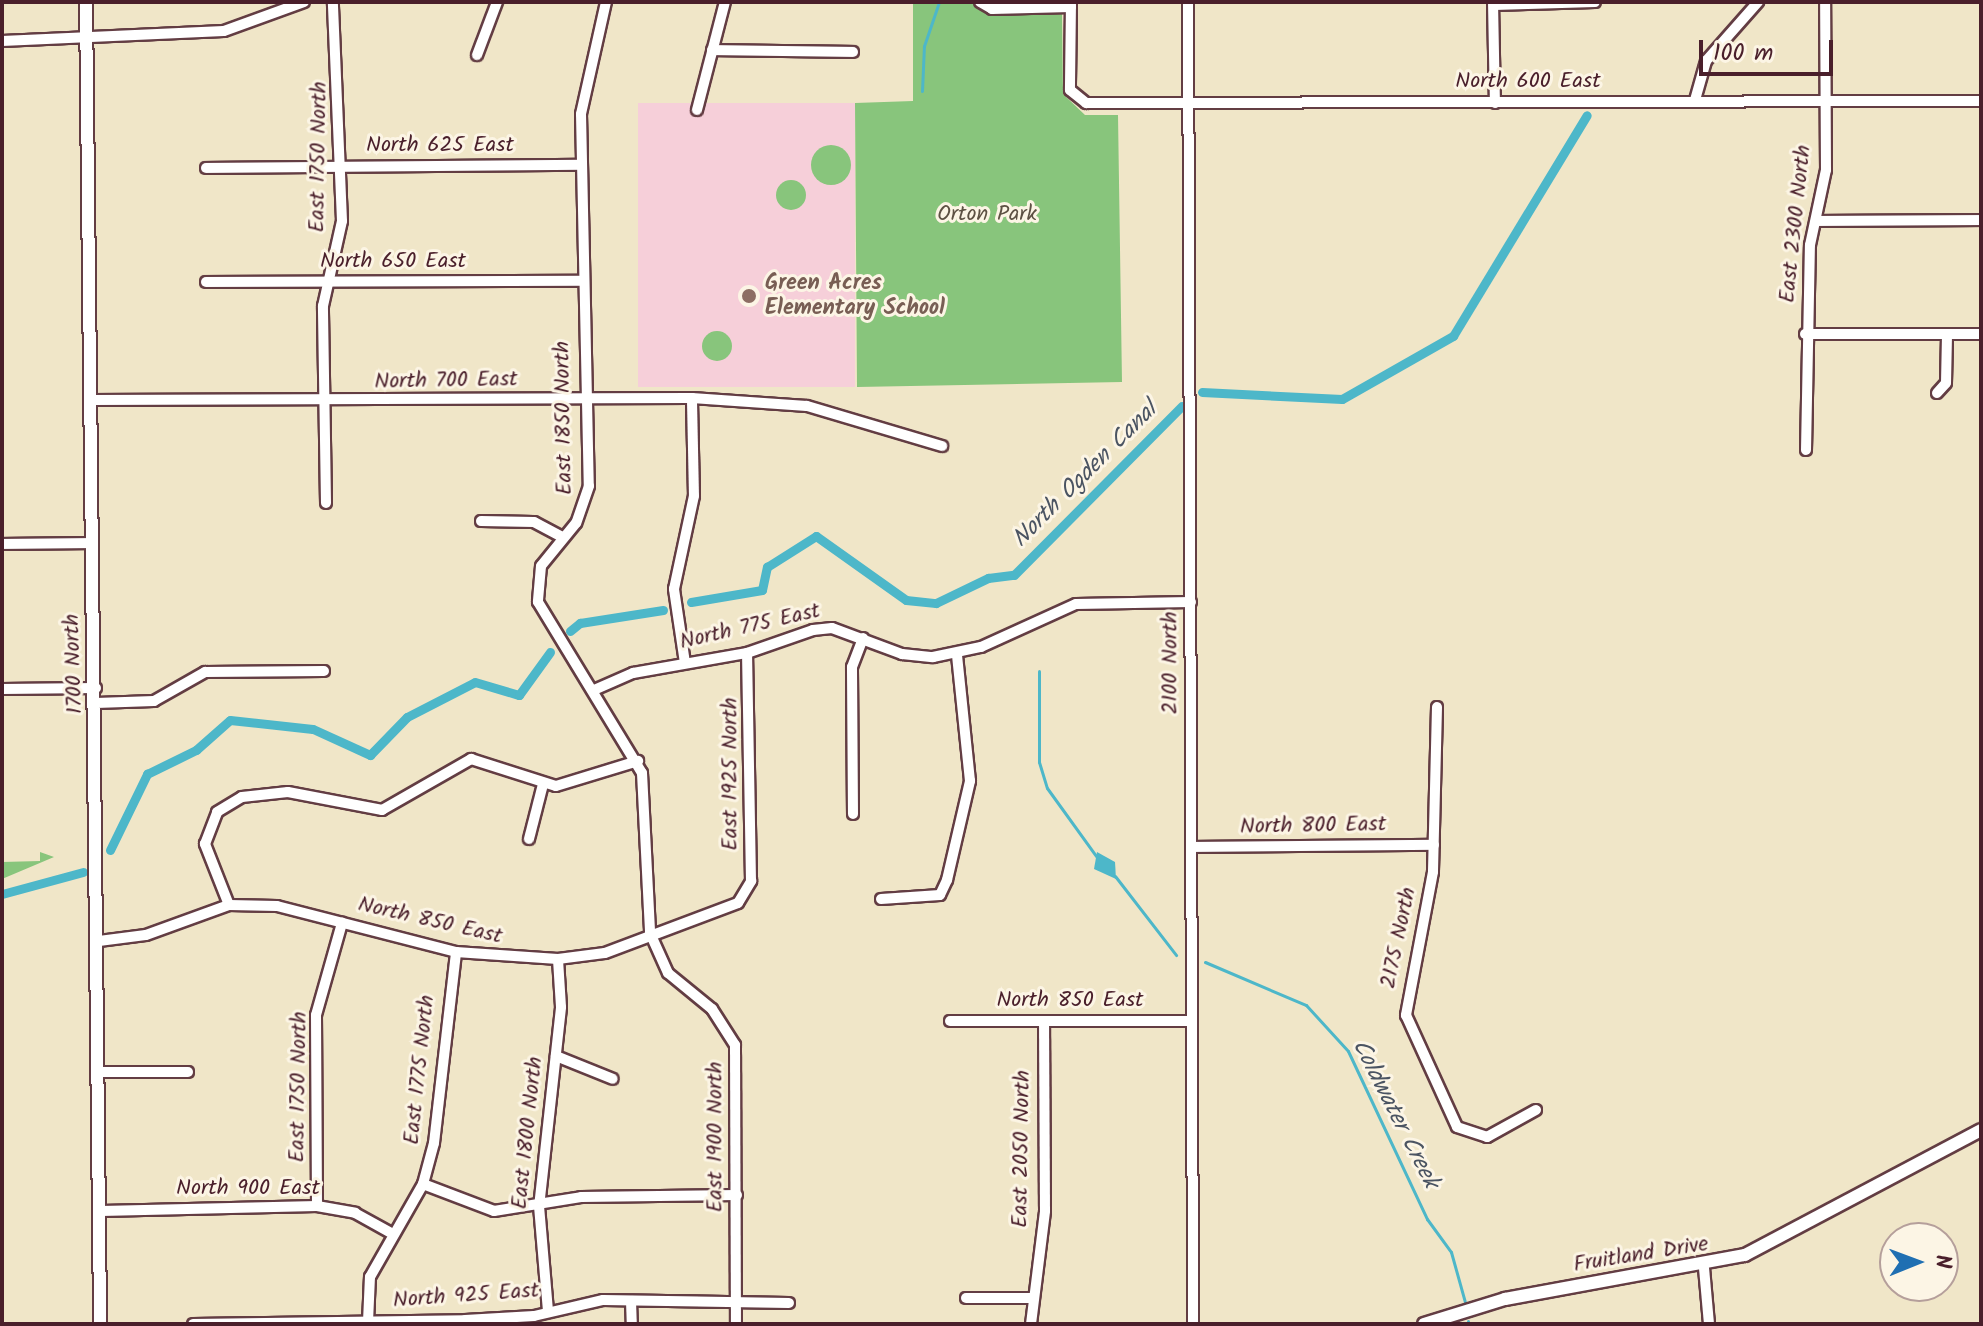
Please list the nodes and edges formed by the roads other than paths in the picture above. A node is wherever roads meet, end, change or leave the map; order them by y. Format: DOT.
graph roads {
  1 [pos="86,2"];
  2 [pos="304,2"];
  3 [pos="333,2"];
  4 [pos="497,2"];
  5 [pos="606,2"];
  6 [pos="725,2"];
  7 [pos="980,2"];
  8 [pos="1188,2"];
  9 [pos="1595,2"];
  10 [pos="1758,2"];
  11 [pos="1825,2"];
  12 [pos="1071,4"];
  13 [pos="1493,4"];
  14 [pos="87,33"];
  15 [pos="2,41"];
  16 [pos="712,50"];
  17 [pos="853,52"];
  18 [pos="477,55"];
  19 [pos="1695,100"];
  20 [pos="1825,100"];
  21 [pos="1981,101"];
  22 [pos="1187,103"];
  23 [pos="1495,103"];
  24 [pos="697,110"];
  25 [pos="579,165"];
  26 [pos="341,167"];
  27 [pos="206,168"];
  28 [pos="1981,220"];
  29 [pos="1817,221"];
  30 [pos="581,281"];
  31 [pos="206,282"];
  32 [pos="327,282"];
  33 [pos="1805,334"];
  34 [pos="1947,334"];
  35 [pos="1981,334"];
  36 [pos="1937,393"];
  37 [pos="692,398"];
  38 [pos="90,400"];
  39 [pos="584,400"];
  40 [pos="324,403"];
  41 [pos="942,446"];
  42 [pos="1806,450"];
  43 [pos="326,503"];
  44 [pos="481,521"];
  45 [pos="562,537"];
  46 [pos="91,543"];
  47 [pos="2,544"];
  48 [pos="1191,602"];
  49 [pos="863,638"];
  50 [pos="747,653"];
  51 [pos="957,655"];
  52 [pos="685,663"];
  53 [pos="324,671"];
  54 [pos="96,688"];
  55 [pos="2,689"];
  56 [pos="594,690"];
  57 [pos="96,703"];
  58 [pos="1437,707"];
  59 [pos="638,761"];
  60 [pos="543,784"];
  61 [pos="853,814"];
  62 [pos="529,839"];
  63 [pos="1434,845"];
  64 [pos="1193,847"];
  65 [pos="746,894"];
  66 [pos="881,899"];
  67 [pos="229,905"];
  68 [pos="342,923"];
  69 [pos="650,933"];
  70 [pos="99,941"];
  71 [pos="456,952"];
  72 [pos="558,959"];
  73 [pos="950,1021"];
  74 [pos="1190,1021"];
  75 [pos="1044,1023"];
  76 [pos="556,1056"];
  77 [pos="101,1072"];
  78 [pos="188,1072"];
  79 [pos="613,1079"];
  80 [pos="1536,1110"];
  81 [pos="1981,1130"];
  82 [pos="423,1184"];
  83 [pos="737,1195"];
  84 [pos="317,1206"];
  85 [pos="539,1207"];
  86 [pos="101,1211"];
  87 [pos="389,1232"];
  88 [pos="1704,1268"];
  89 [pos="966,1298"];
  90 [pos="1032,1298"];
  91 [pos="631,1301"];
  92 [pos="736,1303"];
  93 [pos="789,1303"];
  94 [pos="548,1311"];
  95 [pos="368,1322"];
  96 [pos="100,1324"];
  97 [pos="193,1324"];
  98 [pos="632,1324"];
  99 [pos="736,1324"];
  100 [pos="1031,1324"];
  101 [pos="1193,1324"];
  102 [pos="1424,1324"];
  103 [pos="1709,1324"];
  1 -- 14 [label="street, 1700 North"];
  2 -- 14 [label="street"];
  3 -- 26 [label="street, East 1750 North"];
  4 -- 18 [label="street"];
  5 -- 25 [label="street, East 1850 North"];
  6 -- 16 [label="street"];
  7 -- 12 [label="street"];
  8 -- 22 [label="street, 2100 North"];
  9 -- 13 [label="street"];
  10 -- 19 [label="street"];
  11 -- 20 [label="street, East 2300 North"];
  12 -- 22 [label="street, North 600 East"];
  13 -- 23 [label="street"];
  14 -- 15 [label="street"];
  14 -- 38 [label="street, 1700 North"];
  16 -- 17 [label="street"];
  16 -- 24 [label="street"];
  19 -- 20 [label="street, North 600 East"];
  19 -- 23 [label="street, North 600 East"];
  20 -- 21 [label="street, North 600 East"];
  20 -- 29 [label="street, East 2300 North"];
  22 -- 23 [label="street, North 600 East"];
  22 -- 48 [label="street, 2100 North"];
  25 -- 26 [label="street, North 625 East"];
  25 -- 30 [label="street, East 1850 North"];
  26 -- 27 [label="street, North 625 East"];
  26 -- 32 [label="street, East 1750 North"];
  28 -- 29 [label="street"];
  29 -- 33 [label="street, East 2300 North"];
  30 -- 32 [label="street, North 650 East"];
  30 -- 39 [label="street, East 1850 North"];
  31 -- 32 [label="street, North 650 East"];
  32 -- 40 [label="street, East 1750 North"];
  33 -- 34 [label="street"];
  33 -- 42 [label="street, East 2300 North"];
  34 -- 35 [label="street"];
  34 -- 36 [label="street"];
  37 -- 39 [label="street, North 700 East"];
  37 -- 41 [label="street, North 700 East"];
  37 -- 52 [label="street"];
  38 -- 40 [label="street, North 700 East"];
  38 -- 46 [label="street, 1700 North"];
  39 -- 40 [label="street, North 700 East"];
  39 -- 45 [label="street, East 1850 North"];
  40 -- 43 [label="street, East 1750 North"];
  44 -- 45 [label="street"];
  45 -- 56 [label="street, East 1850 North"];
  46 -- 47 [label="street"];
  46 -- 54 [label="street, 1700 North"];
  48 -- 51 [label="street, North 775 East"];
  48 -- 64 [label="street, 2100 North"];
  49 -- 50 [label="street, North 775 East"];
  49 -- 51 [label="street, North 775 East"];
  49 -- 61 [label="street"];
  50 -- 52 [label="street, North 775 East"];
  50 -- 65 [label="street, East 1925 North"];
  51 -- 66 [label="street"];
  52 -- 56 [label="street, North 775 East"];
  53 -- 57 [label="street"];
  54 -- 55 [label="street"];
  54 -- 57 [label="street, 1700 North"];
  56 -- 59 [label="street, East 1850 North"];
  57 -- 70 [label="street, 1700 North"];
  58 -- 63 [label="street, 2175 North"];
  59 -- 60 [label="street"];
  59 -- 69 [label="street, East 1850 North"];
  60 -- 62 [label="street"];
  60 -- 67 [label="street"];
  63 -- 64 [label="street, North 800 East"];
  63 -- 80 [label="street, 2175 North"];
  64 -- 74 [label="street, 2100 North"];
  65 -- 69 [label="street, North 850 East"];
  67 -- 68 [label="street, North 850 East"];
  67 -- 70 [label="street, North 850 East"];
  68 -- 71 [label="street, North 850 East"];
  68 -- 84 [label="street, East 1750 North"];
  69 -- 72 [label="street, North 850 East"];
  69 -- 83 [label="street, East 1900 North"];
  70 -- 77 [label="street, 1700 North"];
  71 -- 72 [label="street, North 850 East"];
  71 -- 82 [label="street, East 1775 North"];
  72 -- 76 [label="street, East 1800 North"];
  73 -- 75 [label="street, North 850 East"];
  74 -- 75 [label="street, North 850 East"];
  74 -- 101 [label="street, 2100 North"];
  75 -- 90 [label="street, East 2050 North"];
  76 -- 79 [label="street"];
  76 -- 85 [label="street, East 1800 North"];
  77 -- 78 [label="street"];
  77 -- 86 [label="street, 1700 North"];
  81 -- 88 [label="street, Fruitland Drive"];
  82 -- 85 [label="street"];
  82 -- 87 [label="street, East 1775 North"];
  83 -- 85 [label="street"];
  83 -- 92 [label="street, East 1900 North"];
  84 -- 86 [label="street, North 900 East"];
  84 -- 87 [label="street, North 900 East"];
  85 -- 94 [label="street, East 1800 North"];
  86 -- 96 [label="street, 1700 North"];
  87 -- 95 [label="street, East 1775 North"];
  88 -- 102 [label="street, Fruitland Drive"];
  88 -- 103 [label="street"];
  89 -- 90 [label="street"];
  90 -- 100 [label="street, East 2050 North"];
  91 -- 92 [label="street, North 925 East"];
  91 -- 94 [label="street, North 925 East"];
  91 -- 98 [label="street"];
  92 -- 93 [label="street, North 925 East"];
  92 -- 99 [label="street, East 1900 North"];
  94 -- 95 [label="street, North 925 East"];
  95 -- 97 [label="street, North 925 East"];
}
